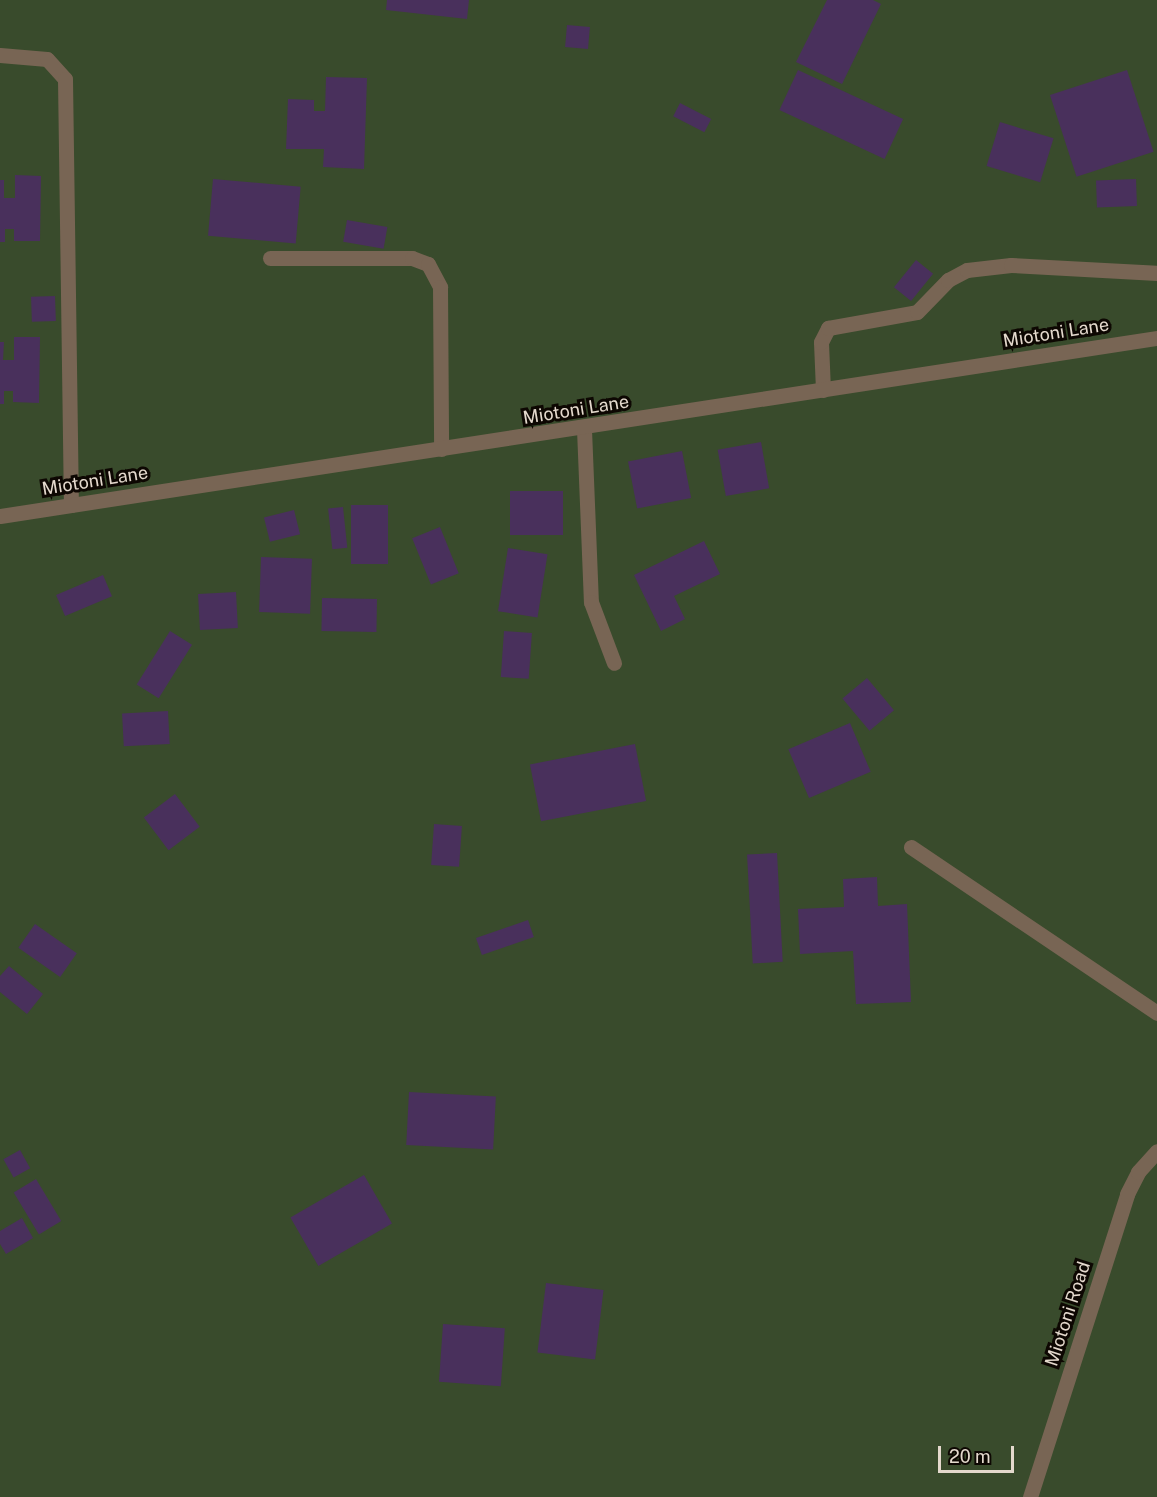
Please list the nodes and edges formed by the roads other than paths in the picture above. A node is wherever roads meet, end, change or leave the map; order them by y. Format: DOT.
graph roads {
  1 [pos="0,55"];
  2 [pos="270,258"];
  3 [pos="1157,273"];
  4 [pos="1157,338"];
  5 [pos="823,390"];
  6 [pos="584,429"];
  7 [pos="441,449"];
  8 [pos="71,505"];
  9 [pos="0,516"];
  10 [pos="614,663"];
  11 [pos="911,847"];
  12 [pos="1157,1013"];
  13 [pos="1157,1151"];
  14 [pos="1030,1497"];
  1 -- 8 [label="street"];
  2 -- 7 [label="street"];
  3 -- 5 [label="street"];
  4 -- 5 [label="street, Miotoni Lane"];
  5 -- 6 [label="street, Miotoni Lane"];
  6 -- 7 [label="street, Miotoni Lane"];
  6 -- 10 [label="street"];
  7 -- 8 [label="street, Miotoni Lane"];
  8 -- 9 [label="street, Miotoni Lane"];
  11 -- 12 [label="street"];
  13 -- 14 [label="street, Miotoni Road"];
}
